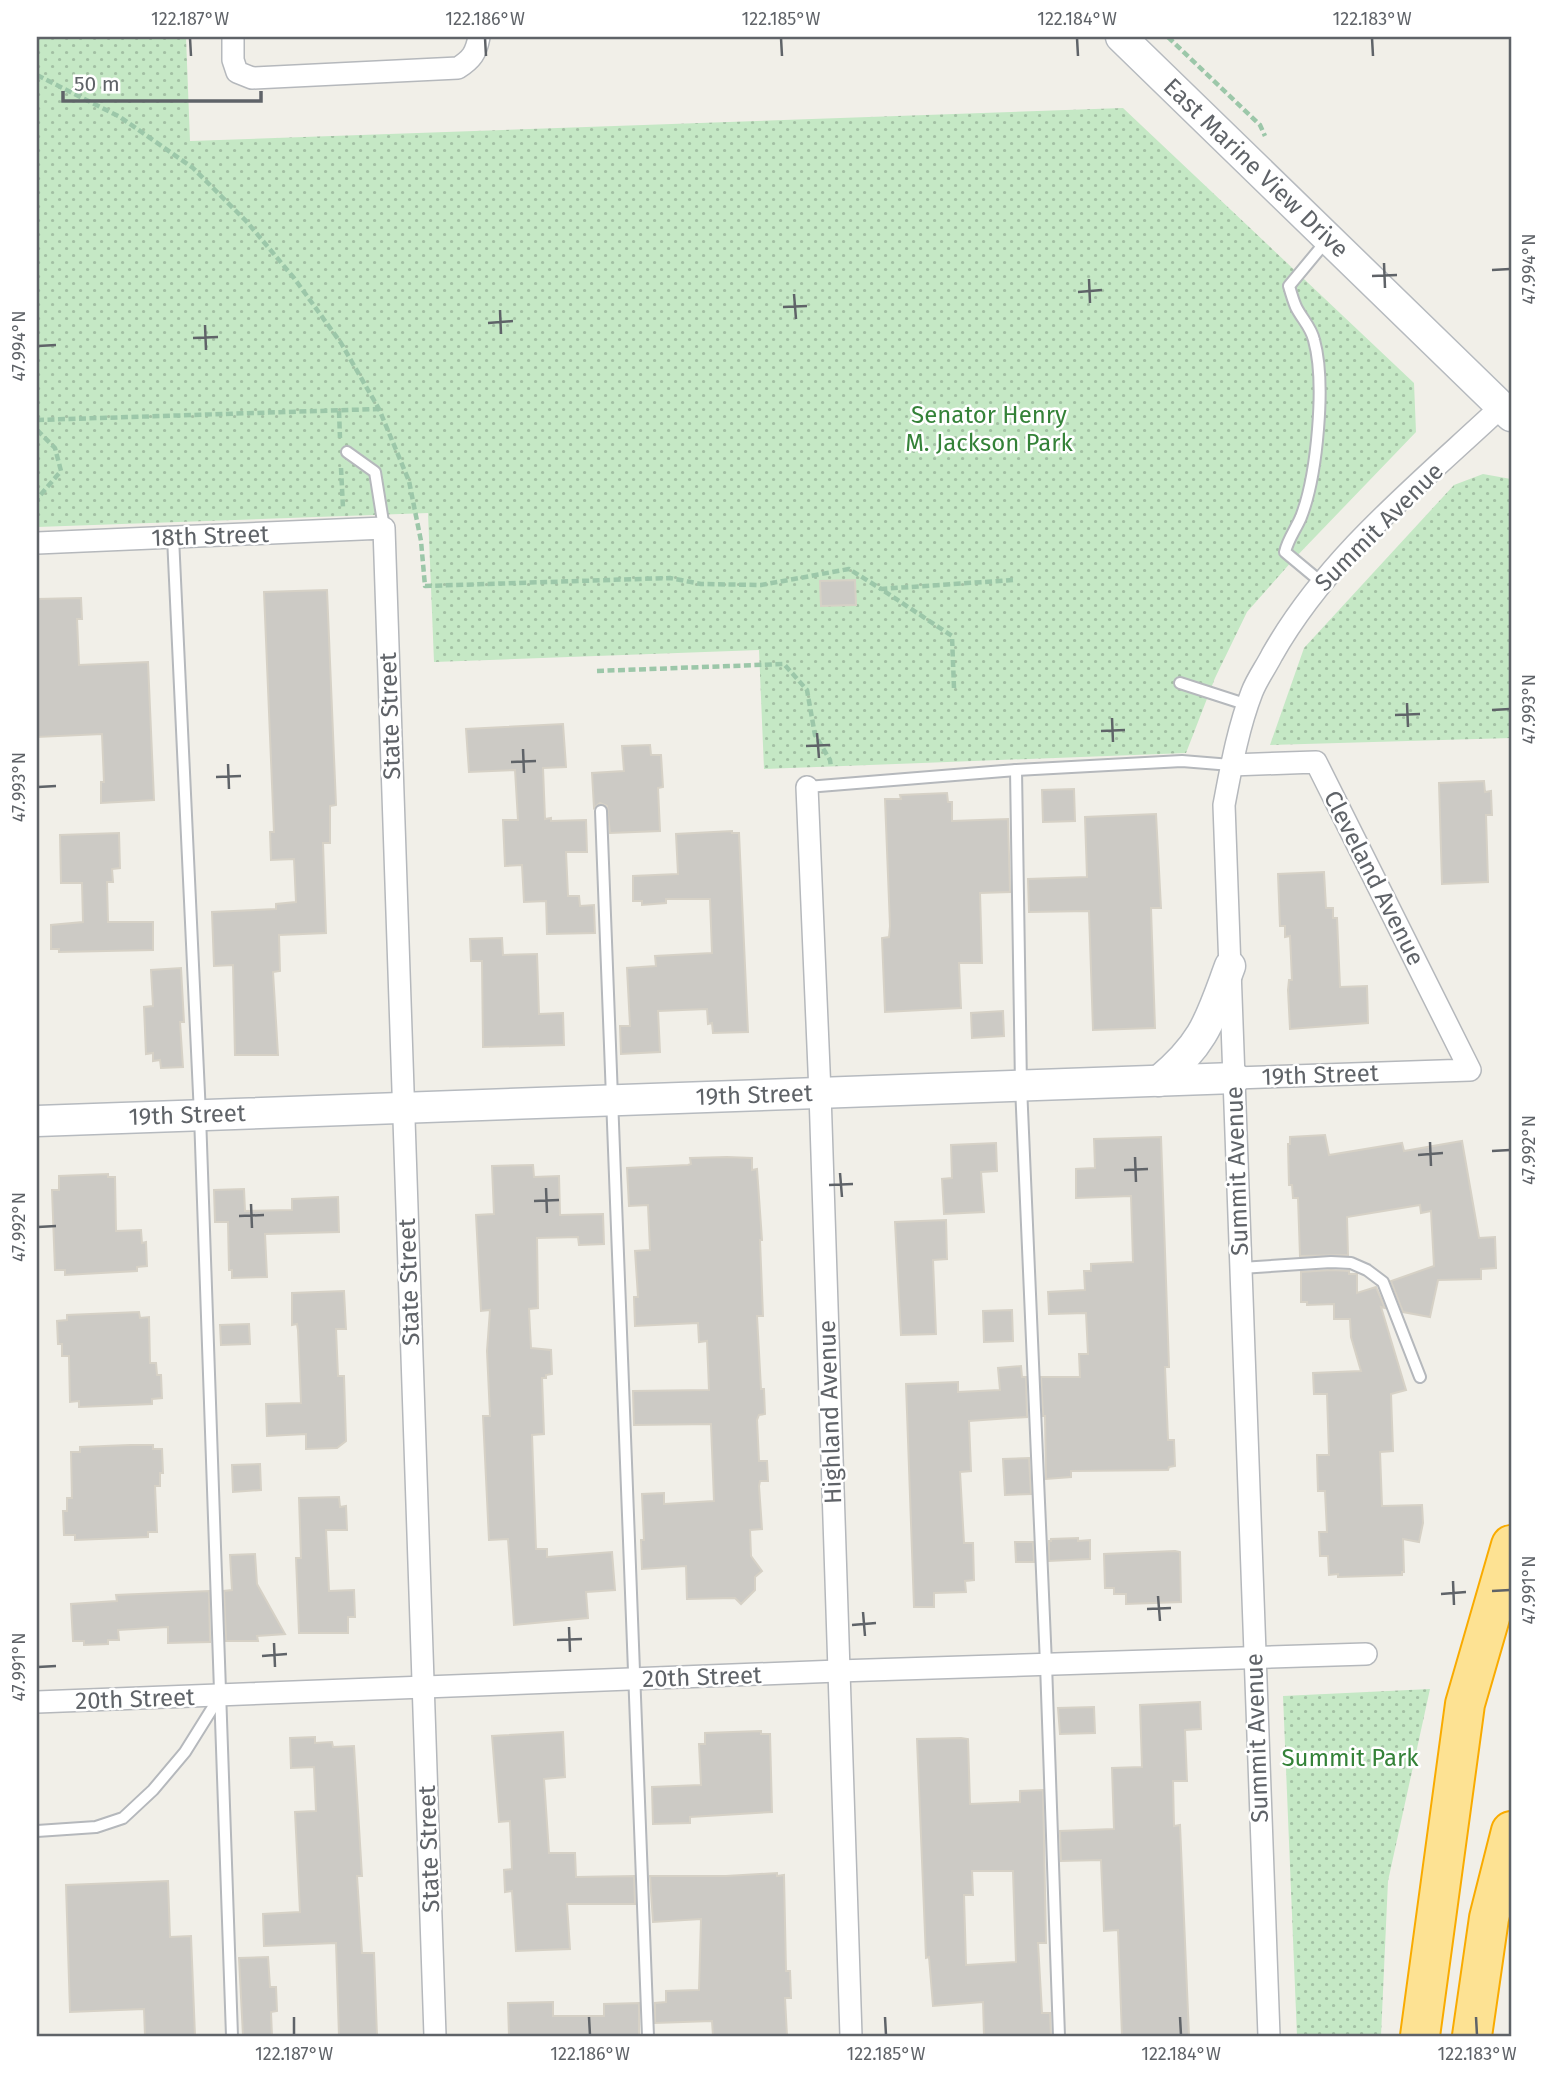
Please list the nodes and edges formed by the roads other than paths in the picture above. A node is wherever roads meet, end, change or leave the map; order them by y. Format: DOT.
graph roads {
  1 [pos="233,37"];
  2 [pos="479,37"];
  3 [pos="1121,37"];
  4 [pos="1329,238"];
  5 [pos="1507,411"];
  6 [pos="347,452"];
  7 [pos="384,528"];
  8 [pos="173,537"];
  9 [pos="37,543"];
  10 [pos="1321,582"];
  11 [pos="1180,683"];
  12 [pos="1248,705"];
  13 [pos="1231,765"];
  14 [pos="1016,770"];
  15 [pos="807,787"];
  16 [pos="601,811"];
  17 [pos="1230,966"];
  18 [pos="1470,1070"];
  19 [pos="1234,1078"];
  20 [pos="1159,1081"];
  21 [pos="1021,1086"];
  22 [pos="820,1093"];
  23 [pos="613,1100"];
  24 [pos="403,1107"];
  25 [pos="200,1115"];
  26 [pos="37,1121"];
  27 [pos="1241,1268"];
  28 [pos="1420,1377"];
  29 [pos="1511,1545"];
  30 [pos="1366,1654"];
  31 [pos="1254,1656"];
  32 [pos="1046,1664"];
  33 [pos="838,1671"];
  34 [pos="635,1679"];
  35 [pos="423,1688"];
  36 [pos="220,1696"];
  37 [pos="37,1702"];
  38 [pos="37,1831"];
  39 [pos="1511,1831"];
  40 [pos="232,2036"];
  41 [pos="435,2036"];
  42 [pos="648,2036"];
  43 [pos="851,2036"];
  44 [pos="1059,2036"];
  45 [pos="1269,2036"];
  46 [pos="1420,2036"];
  47 [pos="1472,2036"];
  1 -- 2 [label="street"];
  3 -- 4 [label="street, East Marine View Drive"];
  4 -- 5 [label="street, East Marine View Drive"];
  4 -- 10 [label="lane"];
  5 -- 10 [label="street, Summit Avenue"];
  6 -- 7 [label="lane"];
  7 -- 8 [label="street, 18th Street"];
  7 -- 24 [label="street, State Street"];
  8 -- 9 [label="street, 18th Street"];
  8 -- 25 [label="lane"];
  10 -- 12 [label="street, Summit Avenue"];
  11 -- 12 [label="lane"];
  12 -- 13 [label="street, Summit Avenue"];
  13 -- 14 [label="lane"];
  13 -- 17 [label="street, Summit Avenue"];
  13 -- 18 [label="street, Cleveland Avenue"];
  14 -- 15 [label="lane"];
  14 -- 21 [label="lane"];
  15 -- 22 [label="street, Highland Avenue"];
  16 -- 23 [label="lane"];
  17 -- 19 [label="street, Summit Avenue"];
  17 -- 20 [label="street"];
  18 -- 19 [label="street, 19th Street"];
  19 -- 20 [label="street, 19th Street"];
  19 -- 27 [label="street, Summit Avenue"];
  20 -- 21 [label="street, 19th Street"];
  21 -- 22 [label="street, 19th Street"];
  21 -- 32 [label="lane"];
  22 -- 23 [label="street, 19th Street"];
  22 -- 33 [label="street, Highland Avenue"];
  23 -- 24 [label="street, 19th Street"];
  23 -- 34 [label="lane"];
  24 -- 25 [label="street, 19th Street"];
  24 -- 35 [label="street, State Street"];
  25 -- 26 [label="street, 19th Street"];
  25 -- 36 [label="lane"];
  27 -- 28 [label="lane"];
  27 -- 31 [label="street, Summit Avenue"];
  29 -- 46 [label="highway"];
  30 -- 31 [label="street, 20th Street"];
  31 -- 32 [label="street, 20th Street"];
  31 -- 45 [label="street, Summit Avenue"];
  32 -- 33 [label="street, 20th Street"];
  32 -- 44 [label="lane"];
  33 -- 34 [label="street, 20th Street"];
  33 -- 43 [label="street, Highland Avenue"];
  34 -- 35 [label="street, 20th Street"];
  34 -- 42 [label="lane"];
  35 -- 36 [label="street, 20th Street"];
  35 -- 41 [label="street, State Street"];
  36 -- 37 [label="street, 20th Street"];
  36 -- 38 [label="lane"];
  36 -- 40 [label="lane"];
  39 -- 47 [label="highway"];
}
